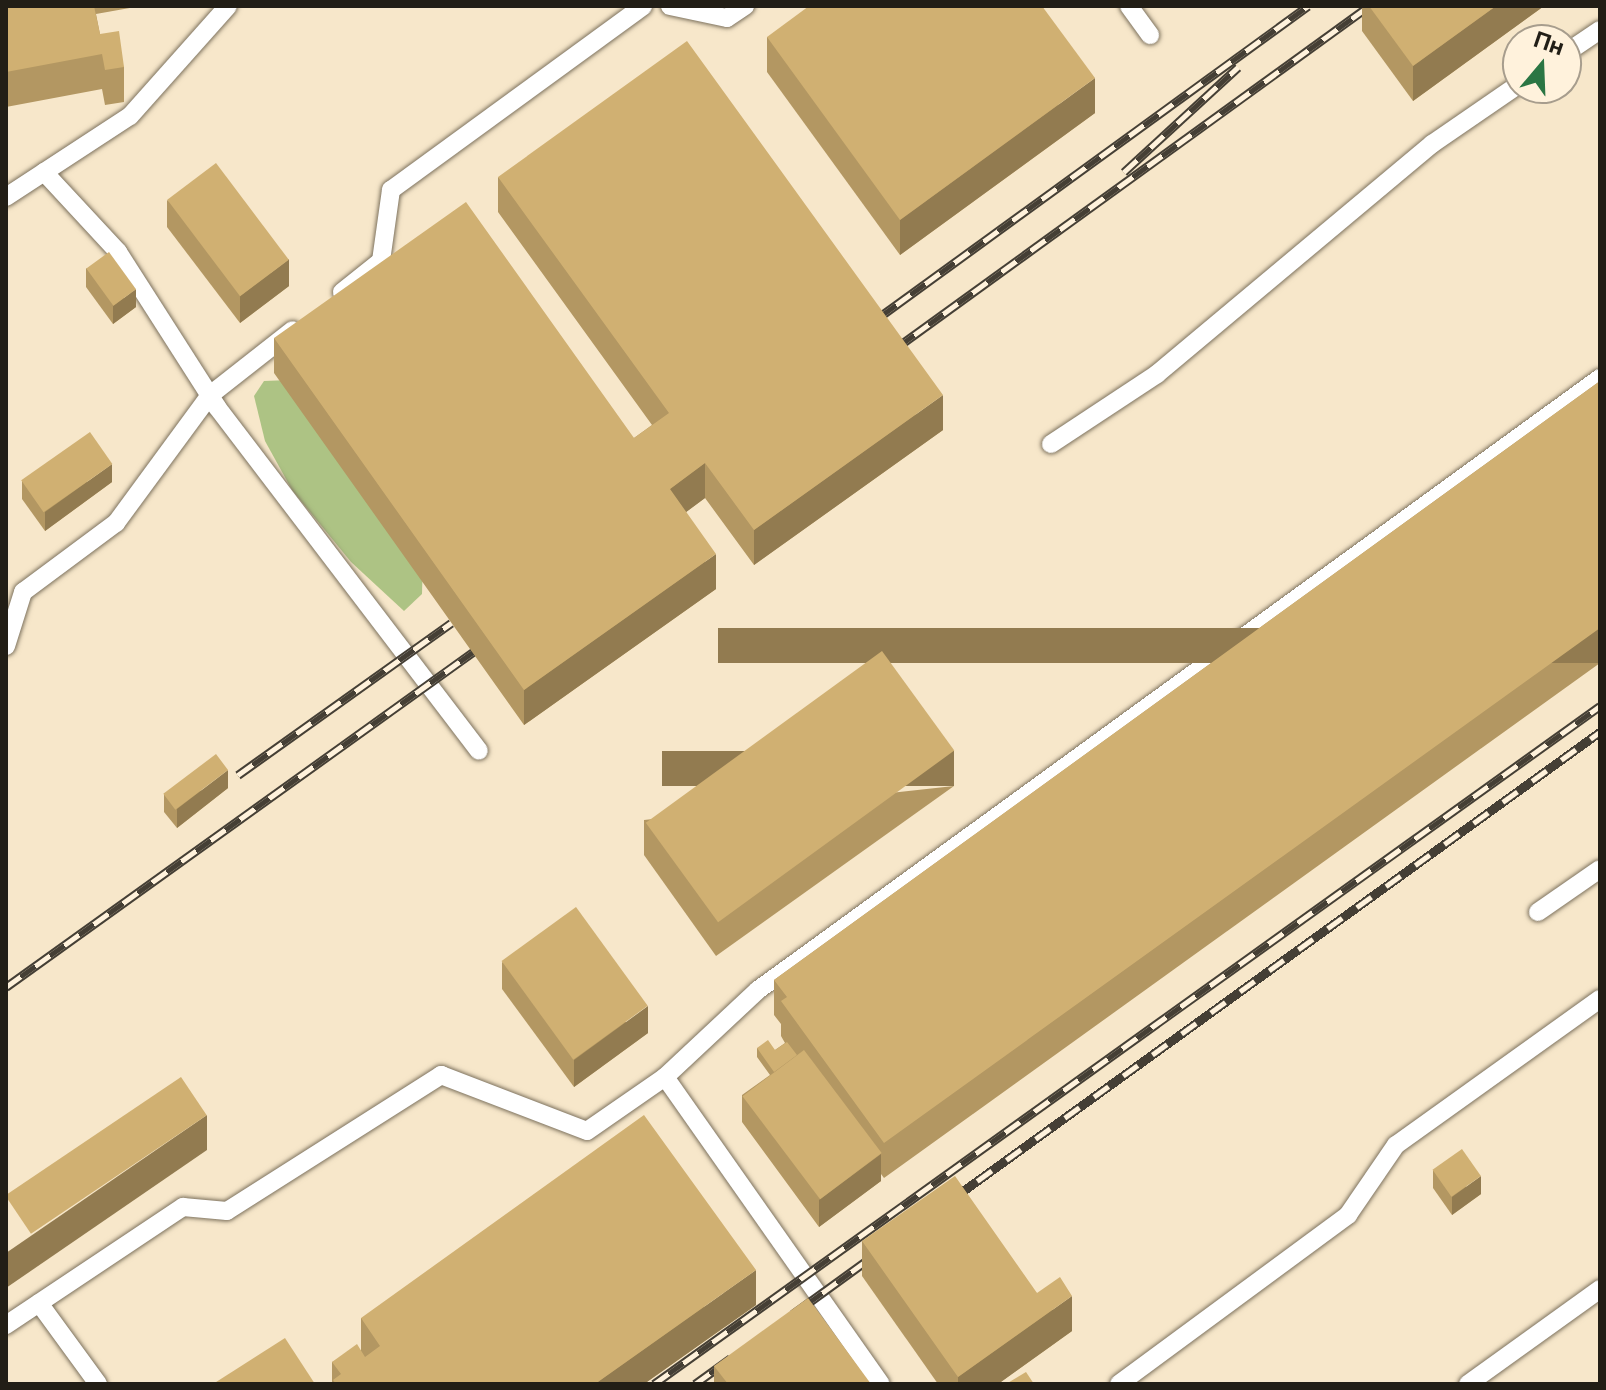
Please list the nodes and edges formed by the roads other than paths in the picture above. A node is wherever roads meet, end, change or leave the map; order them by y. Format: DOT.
graph roads {
  1 [pos="228,6"];
  2 [pos="643,6"];
  3 [pos="670,6"];
  4 [pos="745,6"];
  5 [pos="1129,6"];
  6 [pos="1600,30"];
  7 [pos="1150,35"];
  8 [pos="1582,42"];
  9 [pos="1502,96"];
  10 [pos="44,172"];
  11 [pos="6,197"];
  12 [pos="1600,378"];
  13 [pos="210,395"];
  14 [pos="1051,444"];
  15 [pos="6,646"];
  16 [pos="479,751"];
  17 [pos="1600,869"];
  18 [pos="1538,912"];
  19 [pos="1600,999"];
  20 [pos="665,1077"];
  21 [pos="1600,1289"];
  22 [pos="39,1303"];
  23 [pos="6,1325"];
  24 [pos="98,1384"];
  25 [pos="881,1384"];
  26 [pos="1119,1384"];
  27 [pos="1468,1384"];
  1 -- 10 [label="lane"];
  2 -- 13 [label="lane"];
  3 -- 4 [label="lane"];
  5 -- 7 [label="lane"];
  6 -- 8 [label="lane"];
  9 -- 14 [label="lane"];
  10 -- 11 [label="lane"];
  10 -- 13 [label="lane"];
  12 -- 20 [label="lane"];
  13 -- 15 [label="lane"];
  13 -- 16 [label="lane"];
  17 -- 18 [label="lane"];
  19 -- 26 [label="lane"];
  20 -- 22 [label="lane"];
  20 -- 25 [label="lane"];
  21 -- 27 [label="lane"];
  22 -- 23 [label="lane"];
  22 -- 24 [label="lane"];
}
